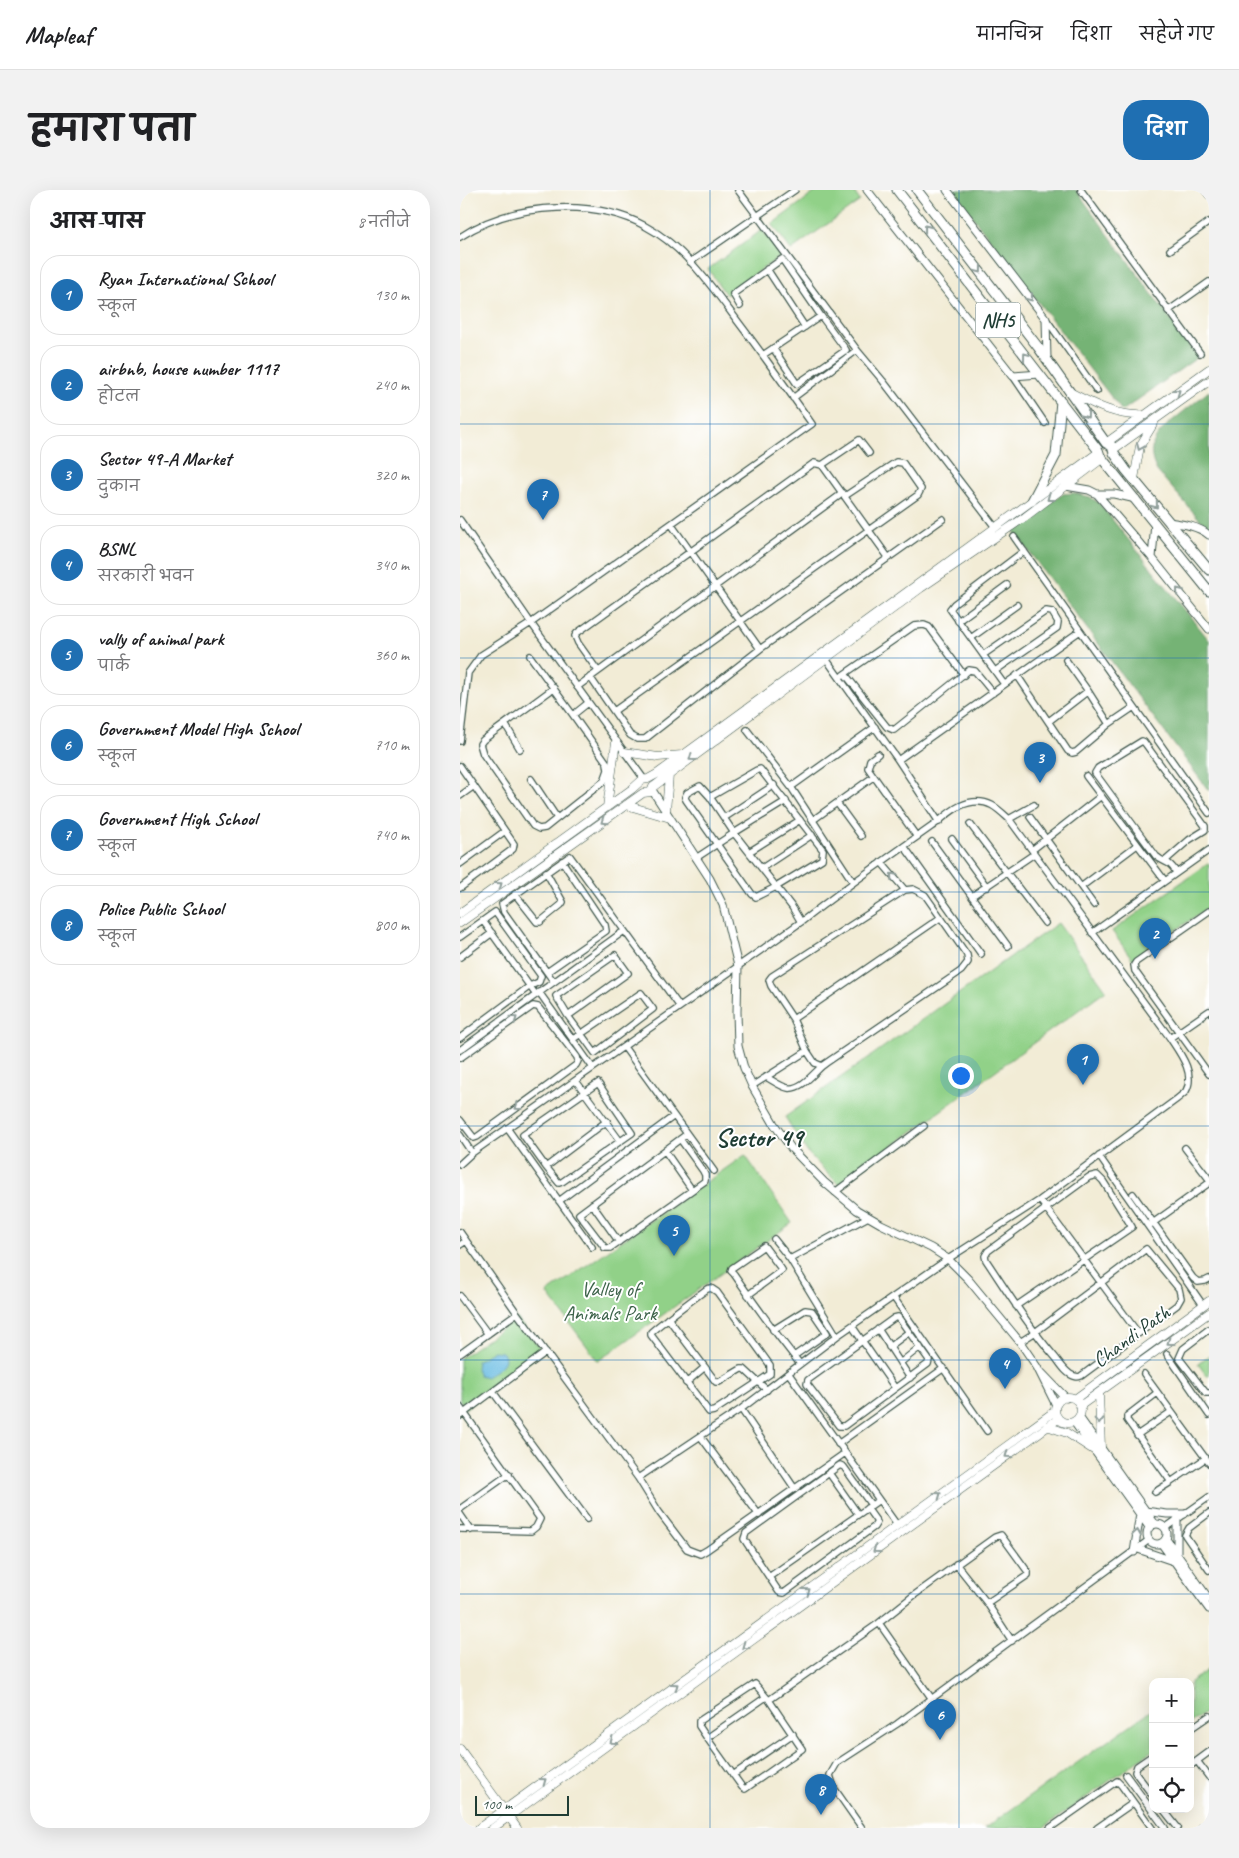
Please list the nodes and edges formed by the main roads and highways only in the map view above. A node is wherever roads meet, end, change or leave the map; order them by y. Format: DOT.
graph roads {
  1 [pos="897,190"];
  2 [pos="917,190"];
  3 [pos="1209,370"];
  4 [pos="1209,381"];
  5 [pos="1069,391"];
  6 [pos="1061,401"];
  7 [pos="1146,415"];
  8 [pos="1158,418"];
  9 [pos="1106,443"];
  10 [pos="1114,451"];
  11 [pos="1100,453"];
  12 [pos="1134,479"];
  13 [pos="1032,501"];
  14 [pos="1209,570"];
  15 [pos="1209,591"];
  16 [pos="616,742"];
  17 [pos="624,752"];
  18 [pos="683,755"];
  19 [pos="669,775"];
  20 [pos="644,781"];
  21 [pos="653,788"];
  22 [pos="644,793"];
  23 [pos="626,805"];
  24 [pos="608,807"];
  25 [pos="460,913"];
  26 [pos="460,923"];
  27 [pos="1206,1303"];
  28 [pos="1209,1313"];
  29 [pos="1098,1393"];
  30 [pos="1075,1399"];
  31 [pos="1080,1406"];
  32 [pos="1056,1412"];
  33 [pos="1047,1426"];
  34 [pos="460,1749"];
  35 [pos="506,1813"];
  36 [pos="479,1828"];
  37 [pos="493,1828"];
  38 [pos="517,1828"];
  6 -- 1 [label="highway, NH5, one-way"];
  2 -- 5 [label="highway, NH5, one-way"];
  7 -- 3 [label="main road, one-way"];
  4 -- 8 [label="main road"];
  5 -- 7 [label="main road"];
  5 -- 9 [label="highway, NH5, one-way"];
  6 -- 11 [label="highway, NH5"];
  6 -- 13 [label="highway"];
  7 -- 9 [label="main road"];
  8 -- 10 [label="main road"];
  8 -- 12 [label="main road, one-way"];
  9 -- 10 [label="highway, NH5"];
  9 -- 11 [label="highway"];
  10 -- 11 [label="highway"];
  10 -- 12 [label="highway, NH5"];
  11 -- 13 [label="main road"];
  11 -- 15 [label="highway, NH5"];
  11 -- 19 [label="main road, one-way"];
  12 -- 14 [label="highway, NH5, one-way"];
  13 -- 18 [label="main road"];
  16 -- 24 [label="main road"];
  17 -- 18 [label="main road"];
  18 -- 20 [label="main road"];
  19 -- 21 [label="main road"];
  19 -- 23 [label="main road"];
  20 -- 21 [label="main road"];
  20 -- 22 [label="main road"];
  20 -- 24 [label="main road"];
  21 -- 22 [label="main road"];
  22 -- 23 [label="main road"];
  23 -- 26 [label="main road, one-way"];
  25 -- 24 [label="main road, one-way"];
  27 -- 30 [label="main road, Chandi Path"];
  28 -- 29 [label="main road, Chandi Path, one-way"];
  29 -- 31 [label="main road, Chandi Path"];
  29 -- 33 [label="main road, one-way"];
  30 -- 31 [label="main road"];
  30 -- 32 [label="main road"];
  31 -- 32 [label="main road"];
  32 -- 33 [label="main road"];
  35 -- 32 [label="main road, one-way"];
  33 -- 35 [label="main road, one-way"];
  34 -- 35 [label="main road"];
  35 -- 36 [label="main road"];
  35 -- 37 [label="main road"];
  35 -- 38 [label="main road"];
}
